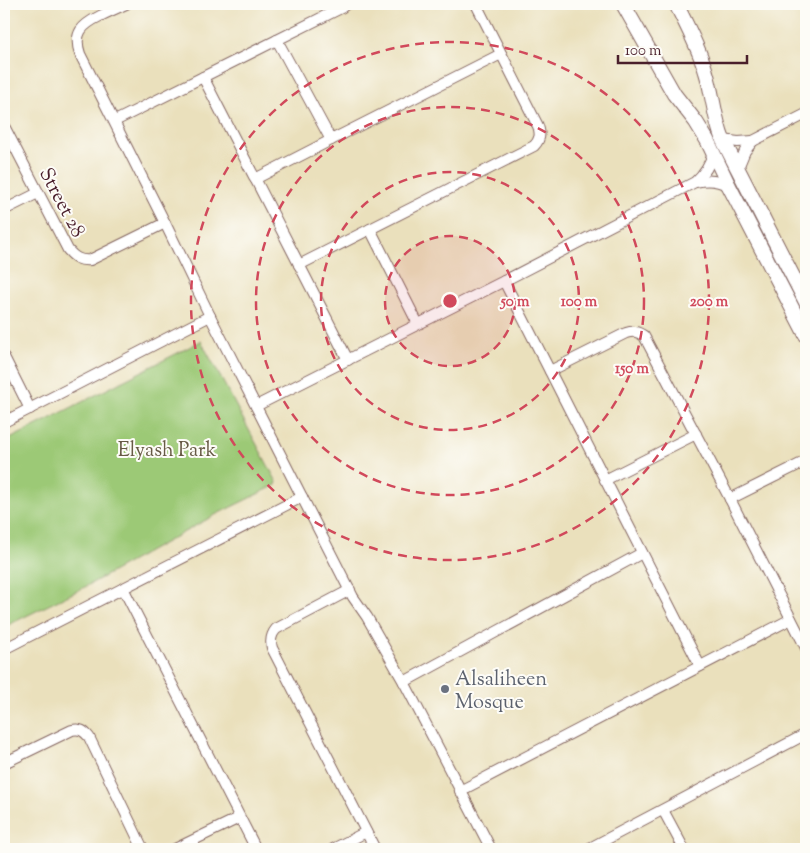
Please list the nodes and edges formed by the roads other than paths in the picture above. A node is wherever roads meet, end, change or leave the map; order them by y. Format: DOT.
graph roads {
  1 [pos="126,4"];
  2 [pos="346,4"];
  3 [pos="476,4"];
  4 [pos="622,4"];
  5 [pos="676,4"];
  6 [pos="277,40"];
  7 [pos="501,54"];
  8 [pos="203,77"];
  9 [pos="806,114"];
  10 [pos="115,121"];
  11 [pos="4,126"];
  12 [pos="331,140"];
  13 [pos="723,140"];
  14 [pos="753,141"];
  15 [pos="713,153"];
  16 [pos="738,170"];
  17 [pos="256,179"];
  18 [pos="695,182"];
  19 [pos="729,186"];
  20 [pos="38,193"];
  21 [pos="4,210"];
  22 [pos="165,223"];
  23 [pos="370,229"];
  24 [pos="299,265"];
  25 [pos="504,281"];
  26 [pos="806,302"];
  27 [pos="210,316"];
  28 [pos="418,324"];
  29 [pos="806,335"];
  30 [pos="4,357"];
  31 [pos="348,360"];
  32 [pos="550,371"];
  33 [pos="256,406"];
  34 [pos="30,409"];
  35 [pos="4,422"];
  36 [pos="696,434"];
  37 [pos="806,461"];
  38 [pos="606,480"];
  39 [pos="302,497"];
  40 [pos="730,499"];
  41 [pos="642,552"];
  42 [pos="123,588"];
  43 [pos="350,590"];
  44 [pos="791,619"];
  45 [pos="4,648"];
  46 [pos="806,648"];
  47 [pos="700,666"];
  48 [pos="404,682"];
  49 [pos="806,734"];
  50 [pos="4,763"];
  51 [pos="460,791"];
  52 [pos="663,810"];
  53 [pos="238,818"];
  54 [pos="366,832"];
  55 [pos="143,849"];
  56 [pos="174,849"];
  57 [pos="256,849"];
  58 [pos="333,849"];
  59 [pos="375,849"];
  60 [pos="491,849"];
  61 [pos="588,849"];
  62 [pos="684,849"];
  1 -- 10 [label="street"];
  2 -- 6 [label="street"];
  3 -- 7 [label="street"];
  4 -- 15 [label="main road"];
  5 -- 13 [label="main road"];
  6 -- 8 [label="street"];
  6 -- 12 [label="street"];
  7 -- 12 [label="street"];
  7 -- 23 [label="street"];
  8 -- 10 [label="street"];
  8 -- 17 [label="street"];
  9 -- 14 [label="street"];
  10 -- 22 [label="street"];
  11 -- 20 [label="street, Street 28"];
  12 -- 17 [label="street"];
  13 -- 14 [label="street"];
  13 -- 16 [label="main road"];
  14 -- 16 [label="street"];
  15 -- 18 [label="street"];
  15 -- 19 [label="main road"];
  16 -- 26 [label="main road"];
  17 -- 24 [label="street"];
  18 -- 19 [label="street"];
  18 -- 25 [label="street"];
  19 -- 29 [label="main road"];
  20 -- 21 [label="street"];
  20 -- 22 [label="street, Street 28"];
  22 -- 27 [label="street"];
  23 -- 24 [label="street"];
  23 -- 28 [label="street"];
  24 -- 31 [label="street"];
  25 -- 28 [label="street"];
  25 -- 32 [label="street"];
  27 -- 33 [label="street"];
  27 -- 34 [label="street"];
  28 -- 31 [label="street"];
  30 -- 34 [label="street"];
  31 -- 33 [label="street"];
  32 -- 36 [label="street"];
  32 -- 38 [label="street"];
  33 -- 39 [label="street"];
  34 -- 35 [label="street"];
  36 -- 38 [label="street"];
  36 -- 40 [label="street"];
  37 -- 40 [label="street"];
  38 -- 41 [label="street"];
  39 -- 42 [label="street"];
  39 -- 43 [label="street"];
  40 -- 44 [label="street"];
  41 -- 47 [label="street"];
  41 -- 48 [label="street"];
  42 -- 45 [label="street"];
  42 -- 53 [label="street"];
  43 -- 48 [label="street"];
  43 -- 54 [label="street"];
  44 -- 46 [label="street"];
  44 -- 47 [label="street"];
  47 -- 51 [label="street"];
  48 -- 51 [label="street"];
  49 -- 52 [label="street"];
  50 -- 55 [label="street"];
  51 -- 60 [label="street"];
  52 -- 61 [label="street"];
  52 -- 62 [label="street"];
  53 -- 56 [label="street"];
  53 -- 57 [label="street"];
  54 -- 58 [label="street"];
  54 -- 59 [label="street"];
}
